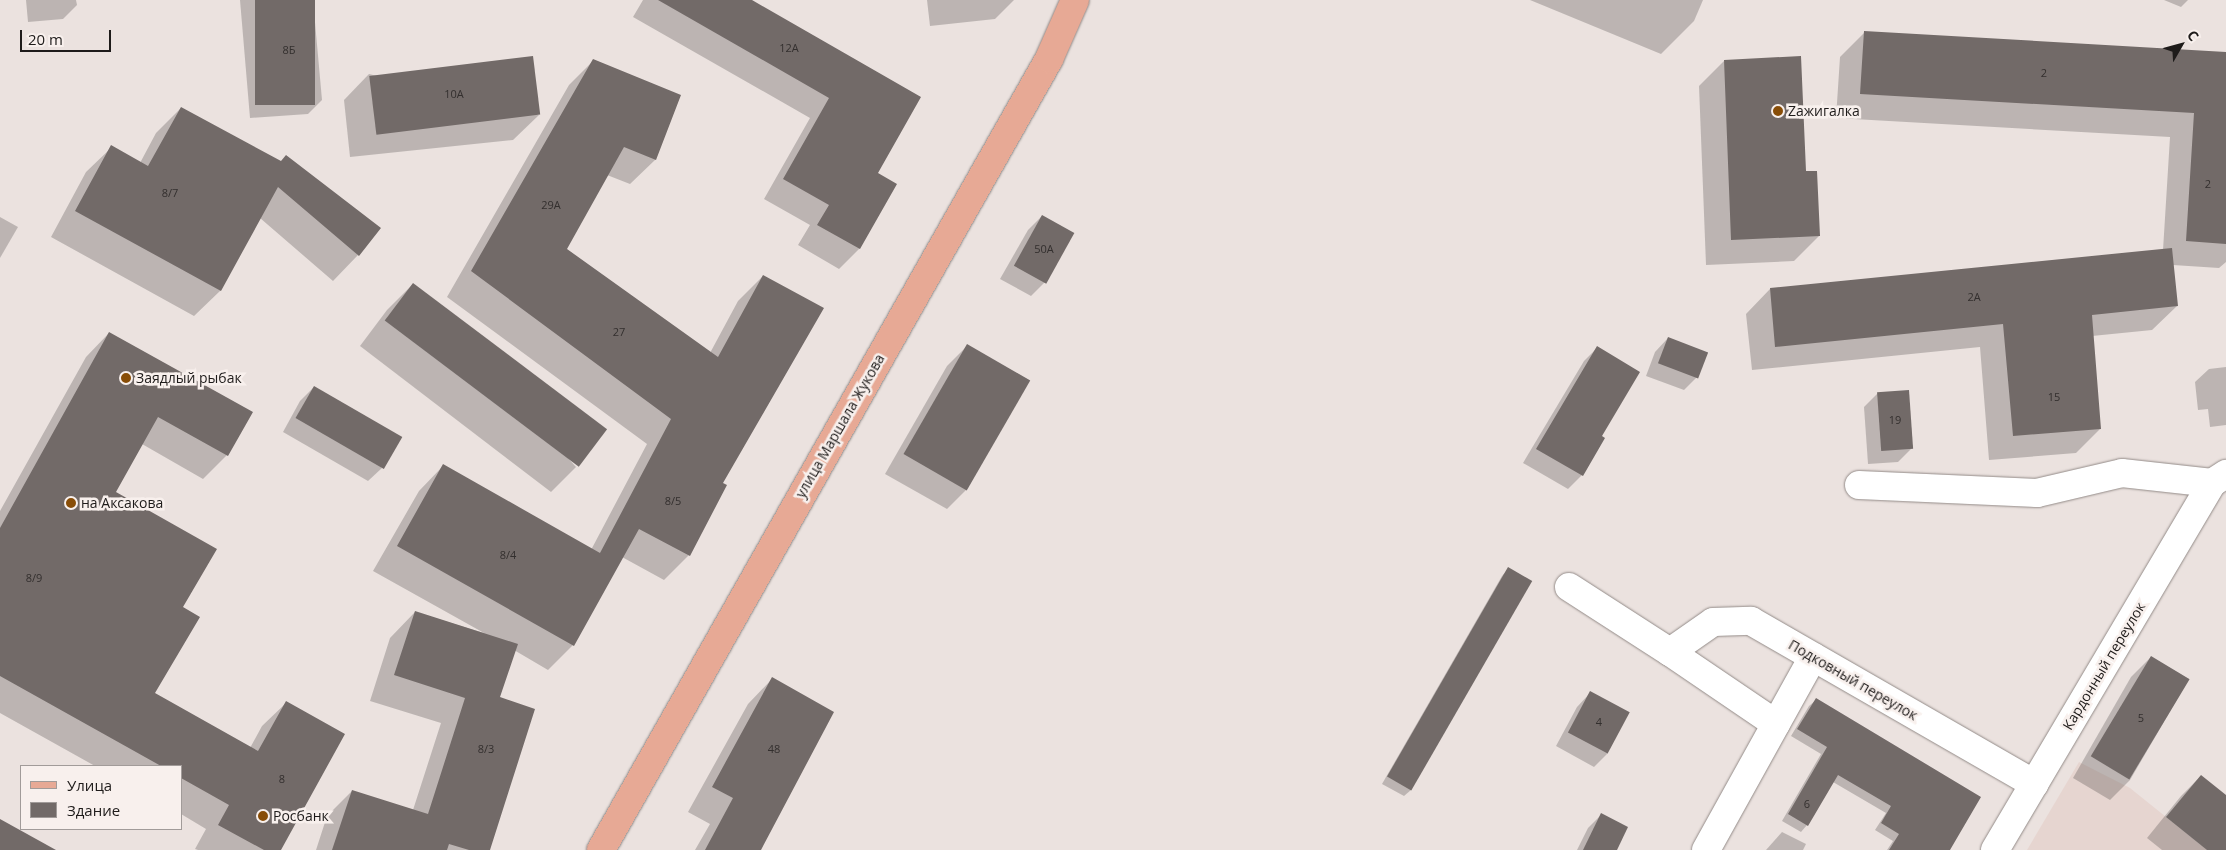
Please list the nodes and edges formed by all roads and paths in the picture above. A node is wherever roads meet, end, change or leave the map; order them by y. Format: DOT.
graph roads {
  1 [pos="1075,0"];
  2 [pos="2219,478"];
  3 [pos="1859,485"];
  4 [pos="1569,587"];
  5 [pos="1670,652"];
  6 [pos="1813,657"];
  7 [pos="1776,724"];
  8 [pos="2035,784"];
  9 [pos="601,850"];
  10 [pos="1706,850"];
  11 [pos="1996,850"];
  1 -- 9 [label="main road, улица Маршала Жукова"];
  2 -- 3 [label="street, Кардонный переулок"];
  2 -- 8 [label="street, Кардонный переулок"];
  4 -- 5 [label="street"];
  5 -- 6 [label="street, Подковный переулок"];
  5 -- 7 [label="street"];
  6 -- 7 [label="street"];
  6 -- 8 [label="street, Подковный переулок"];
  7 -- 10 [label="street"];
  8 -- 11 [label="street, Кардонный переулок"];
}
